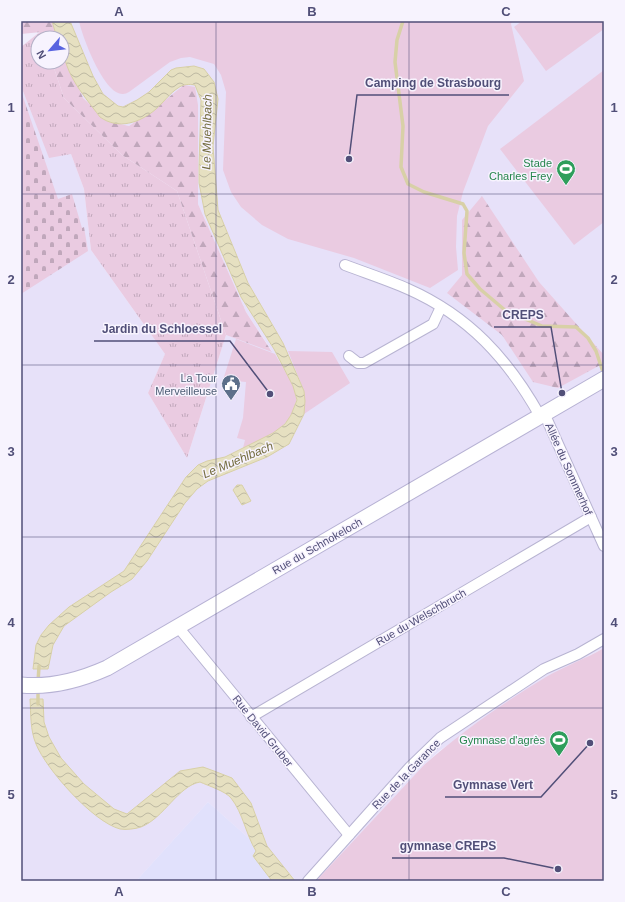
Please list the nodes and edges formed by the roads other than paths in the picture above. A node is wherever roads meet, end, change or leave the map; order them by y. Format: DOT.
graph roads {
  1 [pos="345,266"];
  2 [pos="441,306"];
  3 [pos="349,356"];
  4 [pos="600,382"];
  5 [pos="542,415"];
  6 [pos="591,517"];
  7 [pos="604,546"];
  8 [pos="178,627"];
  9 [pos="604,639"];
  10 [pos="23,685"];
  11 [pos="251,717"];
  12 [pos="348,835"];
  13 [pos="308,881"];
  1 -- 2 [label="street, Allée du Sommerhof"];
  2 -- 3 [label="street"];
  2 -- 5 [label="street, Allée du Sommerhof"];
  4 -- 5 [label="street, Rue du Schnokeloch"];
  5 -- 6 [label="street, Allée du Sommerhof"];
  5 -- 8 [label="street, Rue du Schnokeloch"];
  6 -- 7 [label="street, Allée du Sommerhof"];
  6 -- 11 [label="street, Rue du Welschbruch"];
  8 -- 10 [label="street, Rue du Schnokeloch"];
  8 -- 11 [label="street, Rue David Gruber"];
  9 -- 12 [label="street, Rue de la Garance"];
  11 -- 12 [label="street, Rue David Gruber"];
  12 -- 13 [label="street, Rue de la Garance"];
}
